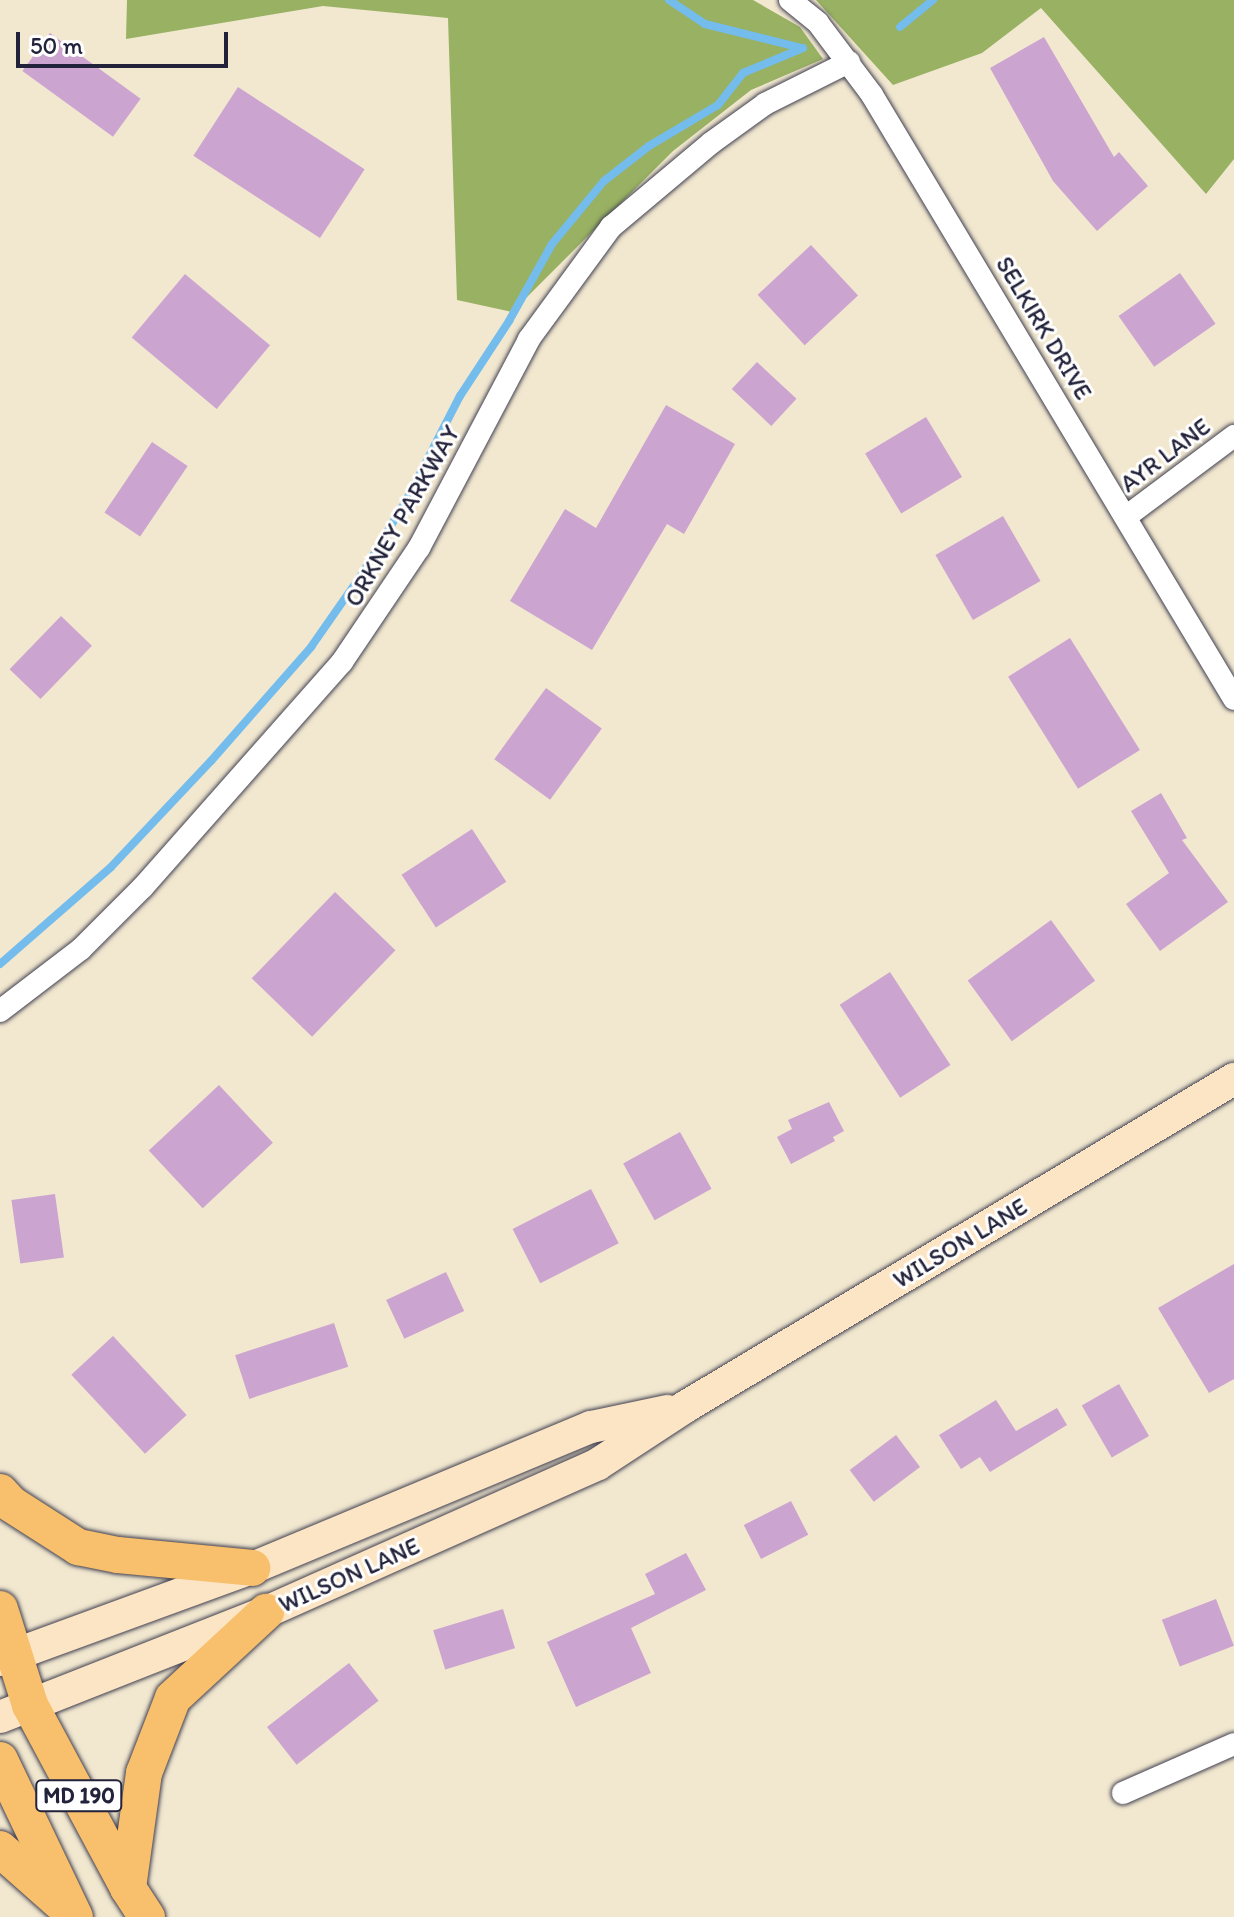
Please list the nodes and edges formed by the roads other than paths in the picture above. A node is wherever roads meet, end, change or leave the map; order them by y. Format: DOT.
graph roads {
  1 [pos="790,0"];
  2 [pos="849,62"];
  3 [pos="1234,436"];
  4 [pos="1127,516"];
  5 [pos="1234,699"];
  6 [pos="0,1011"];
  7 [pos="1234,1079"];
  8 [pos="685,1407"];
  9 [pos="0,1492"];
  10 [pos="252,1568"];
  11 [pos="0,1609"];
  12 [pos="266,1612"];
  13 [pos="8,1658"];
  14 [pos="15,1711"];
  15 [pos="1234,1744"];
  16 [pos="0,1760"];
  17 [pos="1123,1793"];
  18 [pos="0,1849"];
  19 [pos="137,1902"];
  20 [pos="74,1916"];
  1 -- 2 [label="street, SELKIRK DRIVE"];
  2 -- 4 [label="street, SELKIRK DRIVE"];
  2 -- 6 [label="street, ORKNEY PARKWAY"];
  3 -- 4 [label="street, AYR LANE"];
  4 -- 5 [label="street, SELKIRK DRIVE"];
  7 -- 8 [label="main road, WILSON LANE"];
  8 -- 10 [label="main road, WILSON LANE"];
  8 -- 12 [label="main road, WILSON LANE"];
  9 -- 10 [label="main road"];
  10 -- 13 [label="main road, WILSON LANE"];
  11 -- 13 [label="main road, MD 190"];
  12 -- 14 [label="main road, WILSON LANE"];
  12 -- 19 [label="main road"];
  13 -- 14 [label="main road, MD 190"];
  14 -- 19 [label="main road, MD 190"];
  15 -- 17 [label="street"];
  16 -- 20 [label="main road, MD 190"];
  18 -- 20 [label="main road"];
}
